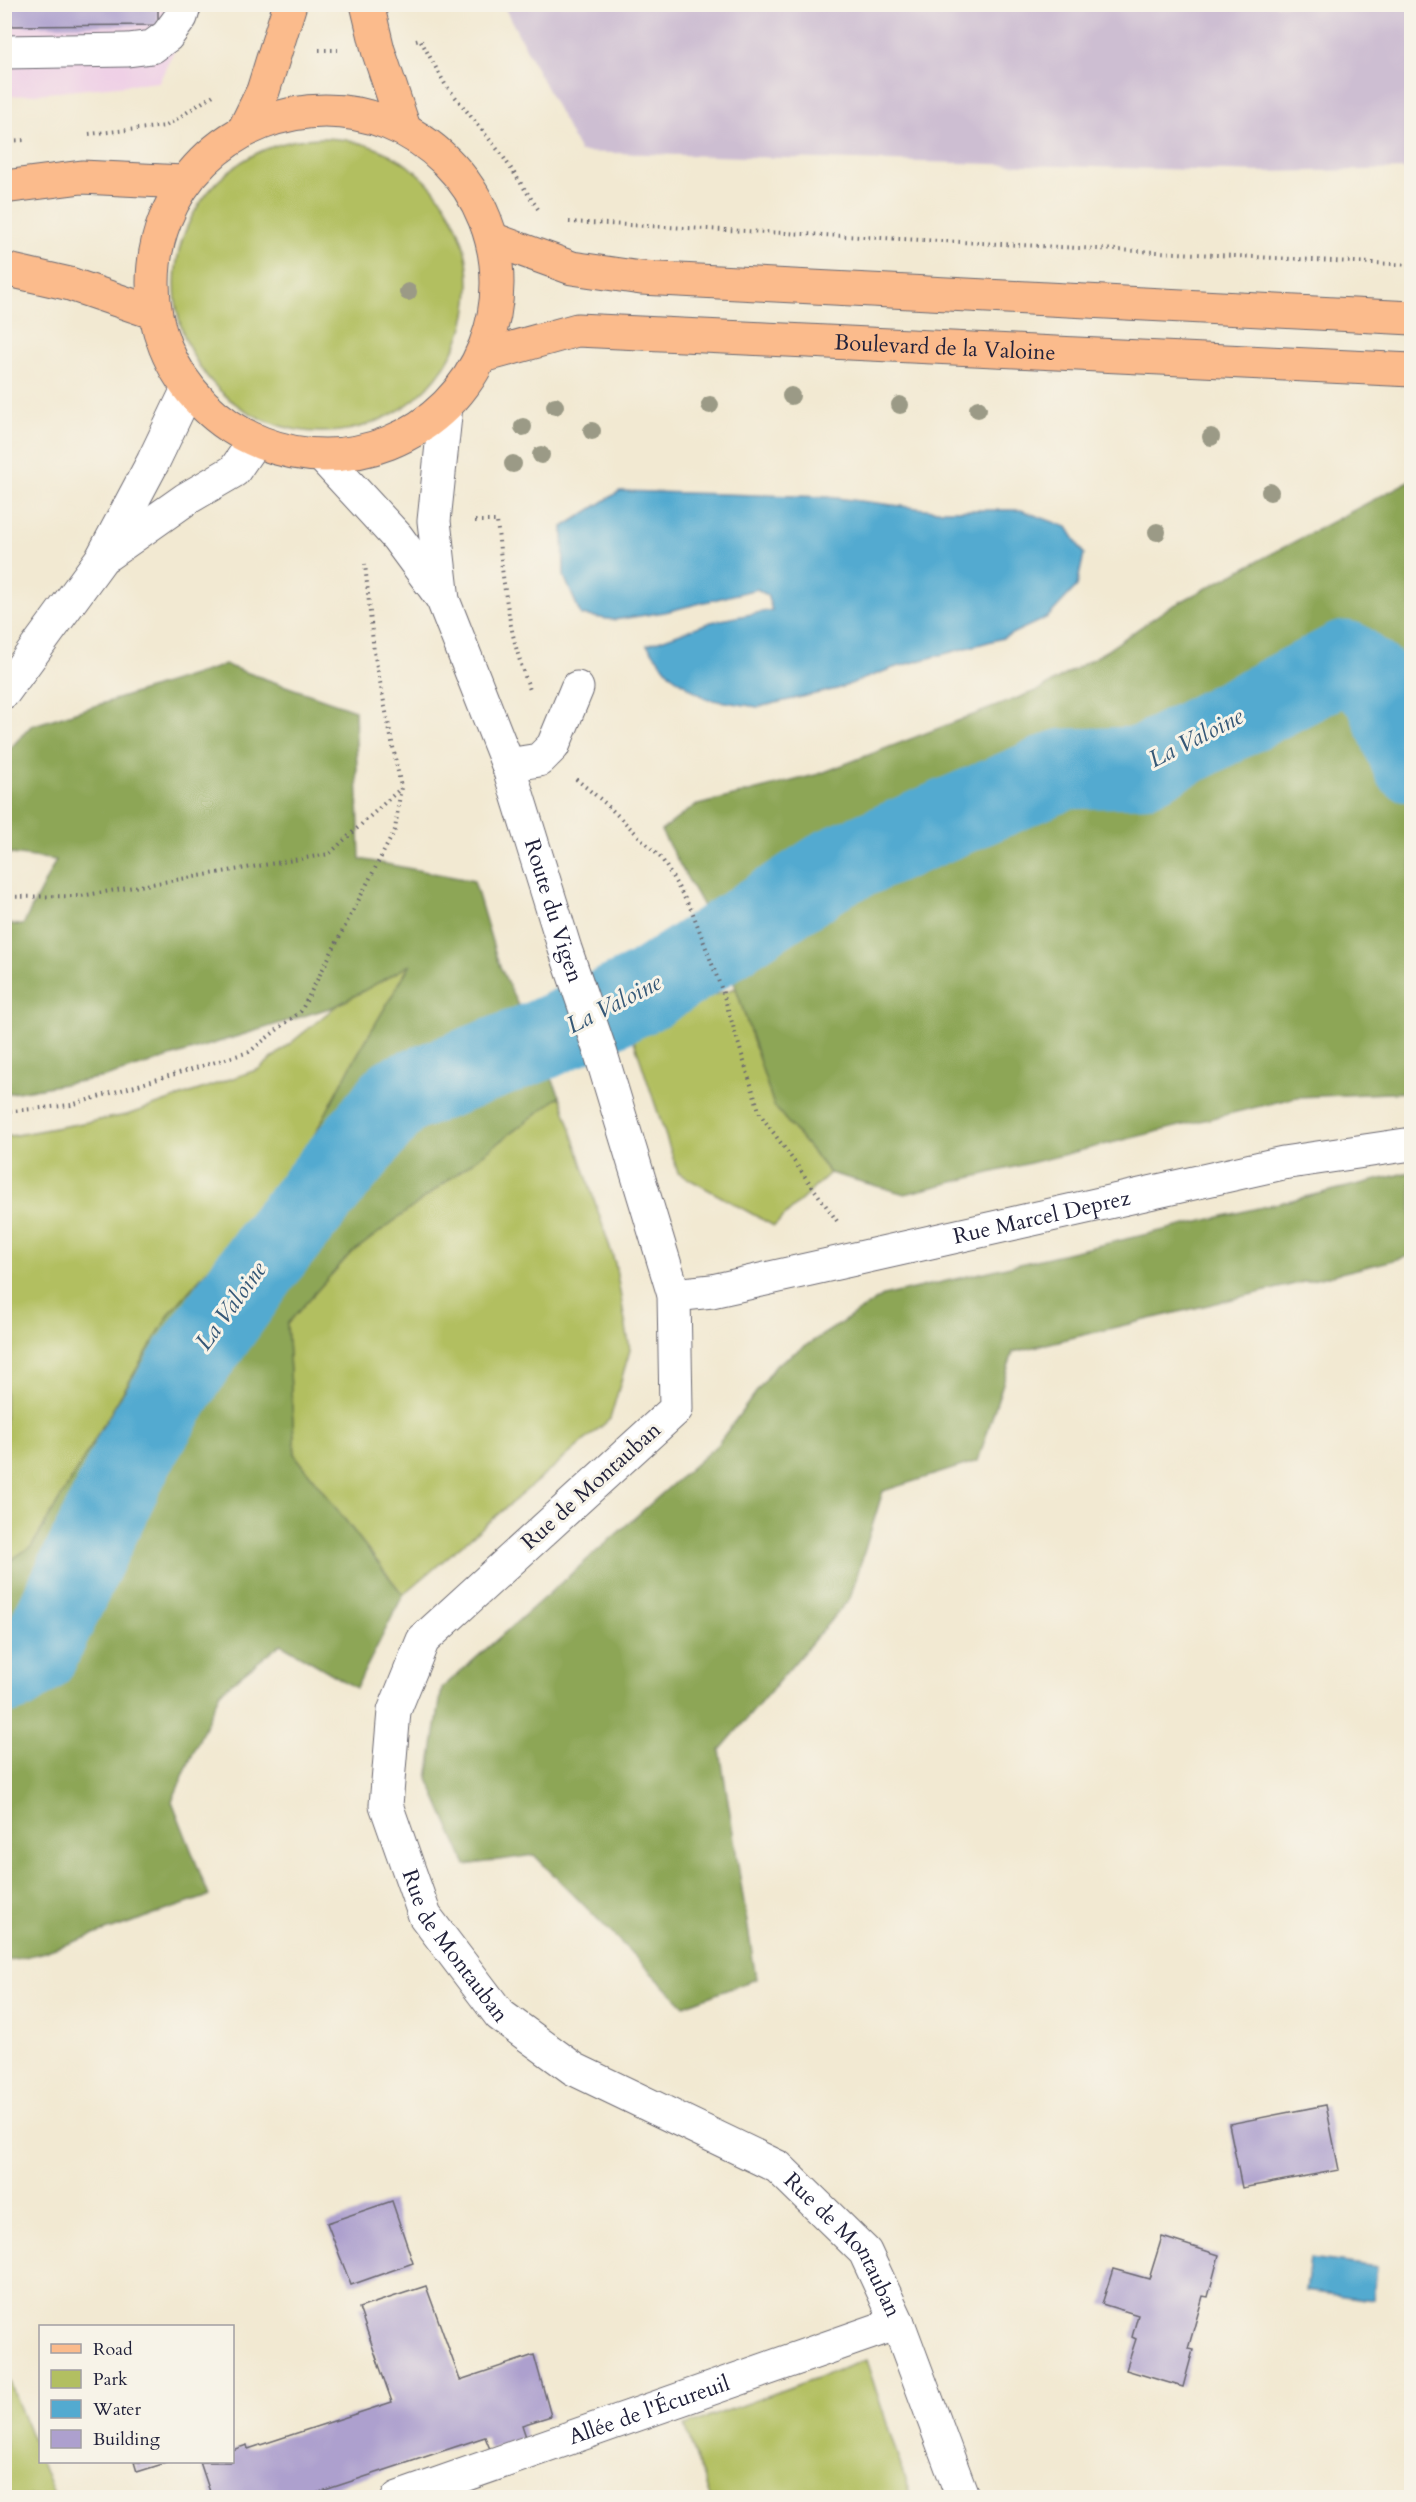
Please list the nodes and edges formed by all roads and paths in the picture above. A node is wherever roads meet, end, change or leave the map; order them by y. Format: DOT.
graph roads {
  1 [pos="185,4"];
  2 [pos="290,4"];
  3 [pos="367,4"];
  4 [pos="275,49"];
  5 [pos="378,51"];
  6 [pos="4,52"];
  7 [pos="219,86"];
  8 [pos="404,128"];
  9 [pos="244,129"];
  10 [pos="88,134"];
  11 [pos="33,140"];
  12 [pos="4,141"];
  13 [pos="183,182"];
  14 [pos="4,187"];
  15 [pos="546,215"];
  16 [pos="562,221"];
  17 [pos="492,239"];
  18 [pos="1412,265"];
  19 [pos="4,269"];
  20 [pos="152,312"];
  21 [pos="1412,318"];
  22 [pos="483,356"];
  23 [pos="1412,370"];
  24 [pos="187,391"];
  25 [pos="446,406"];
  26 [pos="253,442"];
  27 [pos="324,458"];
  28 [pos="102,558"];
  29 [pos="364,563"];
  30 [pos="443,600"];
  31 [pos="578,688"];
  32 [pos="4,692"];
  33 [pos="508,765"];
  34 [pos="401,787"];
  35 [pos="4,897"];
  36 [pos="703,941"];
  37 [pos="4,1112"];
  38 [pos="1412,1144"];
  39 [pos="865,1257"];
  40 [pos="674,1295"];
  41 [pos="898,2323"];
  42 [pos="398,2498"];
  43 [pos="963,2498"];
  1 -- 6 [label="street"];
  2 -- 4 [label="main road"];
  3 -- 5 [label="main road"];
  4 -- 5 [label="path"];
  4 -- 9 [label="main road"];
  5 -- 8 [label="main road"];
  5 -- 15 [label="path"];
  7 -- 10 [label="path"];
  8 -- 9 [label="main road"];
  8 -- 17 [label="main road"];
  9 -- 13 [label="main road"];
  11 -- 12 [label="path"];
  13 -- 14 [label="main road"];
  13 -- 20 [label="main road"];
  16 -- 18 [label="path"];
  17 -- 21 [label="main road"];
  17 -- 22 [label="main road"];
  19 -- 20 [label="main road"];
  20 -- 24 [label="main road"];
  22 -- 23 [label="main road, Boulevard de la Valoine"];
  22 -- 25 [label="main road"];
  24 -- 26 [label="main road"];
  24 -- 28 [label="street"];
  25 -- 27 [label="main road"];
  25 -- 30 [label="street, Route du Vigen"];
  26 -- 27 [label="main road"];
  26 -- 28 [label="street"];
  27 -- 30 [label="street, Route du Vigen"];
  28 -- 32 [label="street"];
  29 -- 34 [label="path"];
  30 -- 33 [label="street, Route du Vigen"];
  31 -- 33 [label="street"];
  33 -- 40 [label="street, Route du Vigen"];
  34 -- 35 [label="path"];
  34 -- 37 [label="path"];
  36 -- 39 [label="path"];
  38 -- 39 [label="street, Rue Marcel Deprez"];
  39 -- 40 [label="street, Rue Marcel Deprez"];
  40 -- 41 [label="street, Rue de Montauban"];
  41 -- 42 [label="street, Allée de l'Écureuil"];
  41 -- 43 [label="street, Rue de Montauban"];
}
